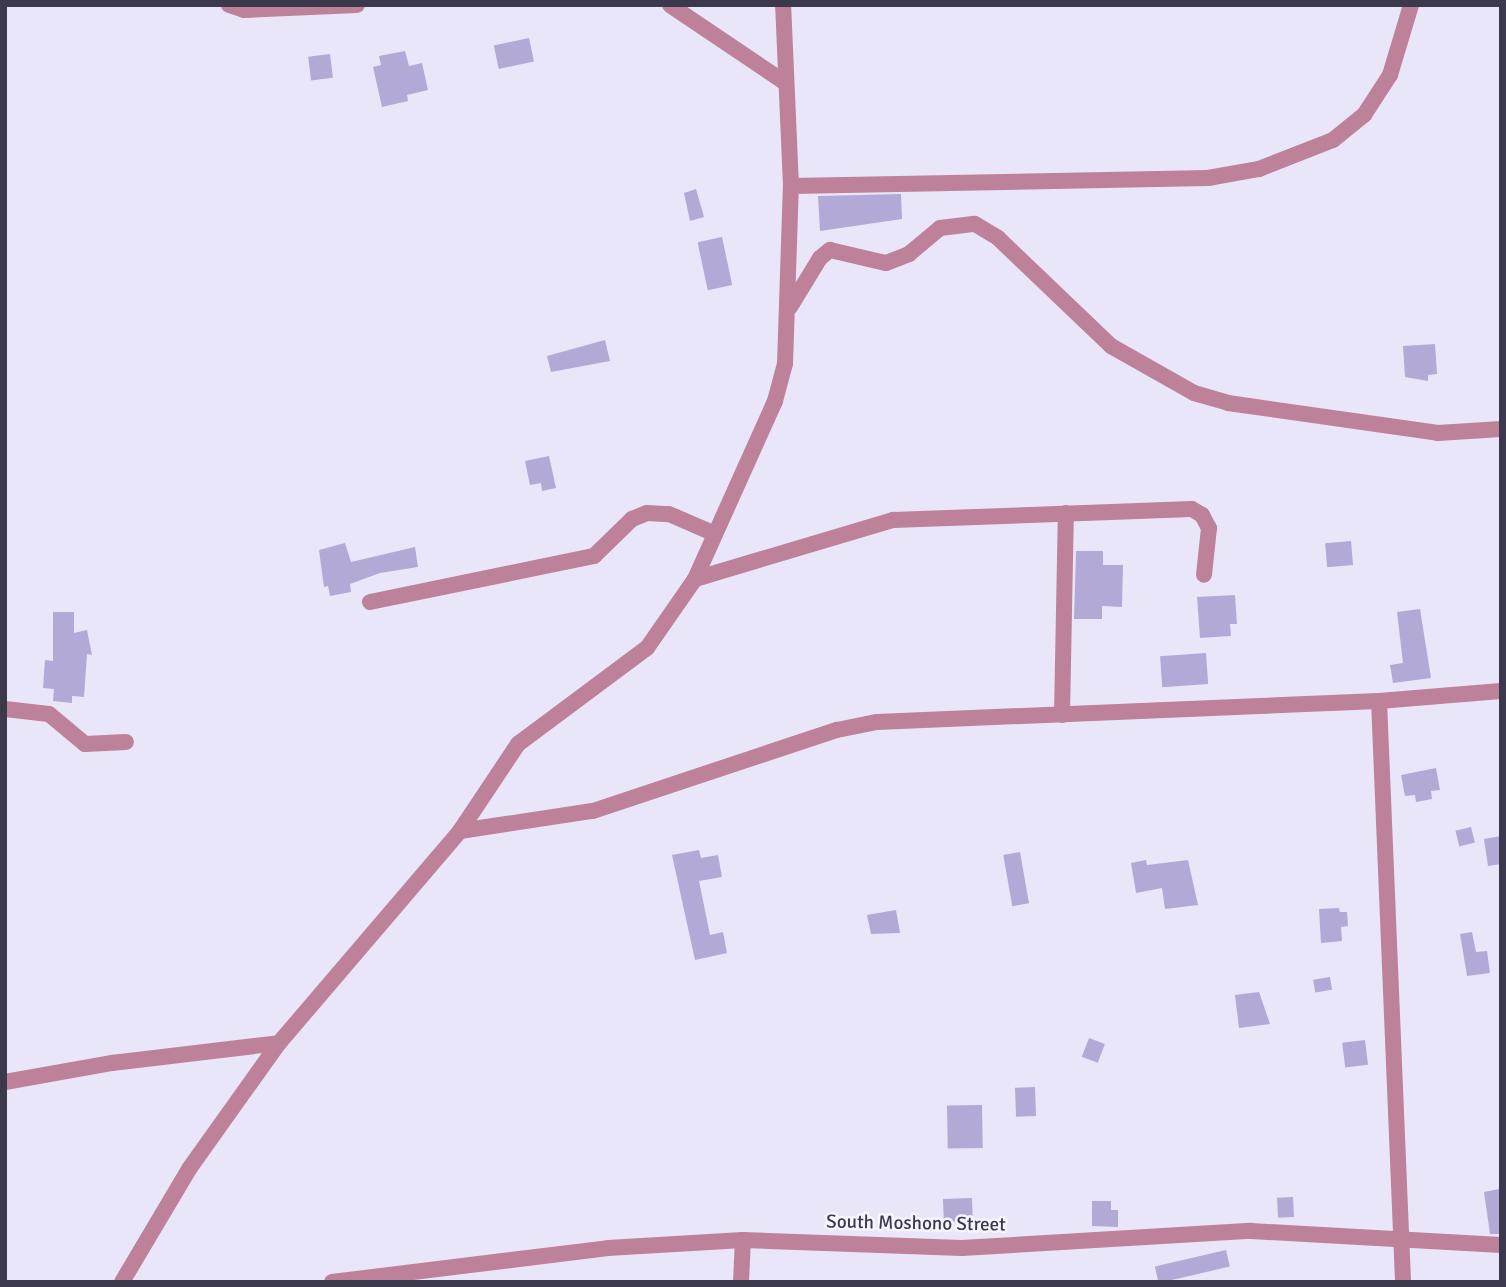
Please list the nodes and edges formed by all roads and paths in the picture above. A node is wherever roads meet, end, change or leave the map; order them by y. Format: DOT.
graph roads {
  1 [pos="229,5"];
  2 [pos="358,5"];
  3 [pos="670,5"];
  4 [pos="783,5"];
  5 [pos="1411,5"];
  6 [pos="784,82"];
  7 [pos="791,186"];
  8 [pos="789,310"];
  9 [pos="1501,429"];
  10 [pos="1066,513"];
  11 [pos="715,534"];
  12 [pos="1204,575"];
  13 [pos="695,579"];
  14 [pos="370,602"];
  15 [pos="1501,691"];
  16 [pos="1379,701"];
  17 [pos="5,709"];
  18 [pos="1062,715"];
  19 [pos="125,742"];
  20 [pos="460,831"];
  21 [pos="279,1043"];
  22 [pos="5,1082"];
  23 [pos="743,1240"];
  24 [pos="1402,1240"];
  25 [pos="1501,1245"];
  26 [pos="122,1282"];
  27 [pos="332,1282"];
  28 [pos="741,1282"];
  29 [pos="1403,1282"];
  1 -- 2 [label="street"];
  3 -- 6 [label="street"];
  4 -- 6 [label="street"];
  5 -- 7 [label="street"];
  6 -- 7 [label="street"];
  7 -- 8 [label="street"];
  8 -- 9 [label="street"];
  8 -- 11 [label="street"];
  10 -- 12 [label="street"];
  10 -- 13 [label="street"];
  10 -- 18 [label="street"];
  11 -- 13 [label="street"];
  11 -- 14 [label="street"];
  13 -- 20 [label="street"];
  15 -- 16 [label="street"];
  16 -- 18 [label="street"];
  16 -- 24 [label="street"];
  17 -- 19 [label="street"];
  18 -- 20 [label="street"];
  20 -- 21 [label="street"];
  21 -- 22 [label="street"];
  21 -- 26 [label="street"];
  23 -- 24 [label="street, South Moshono Street"];
  23 -- 27 [label="street, South Moshono Street"];
  23 -- 28 [label="street"];
  24 -- 25 [label="street, South Moshono Street"];
  24 -- 29 [label="street"];
}
